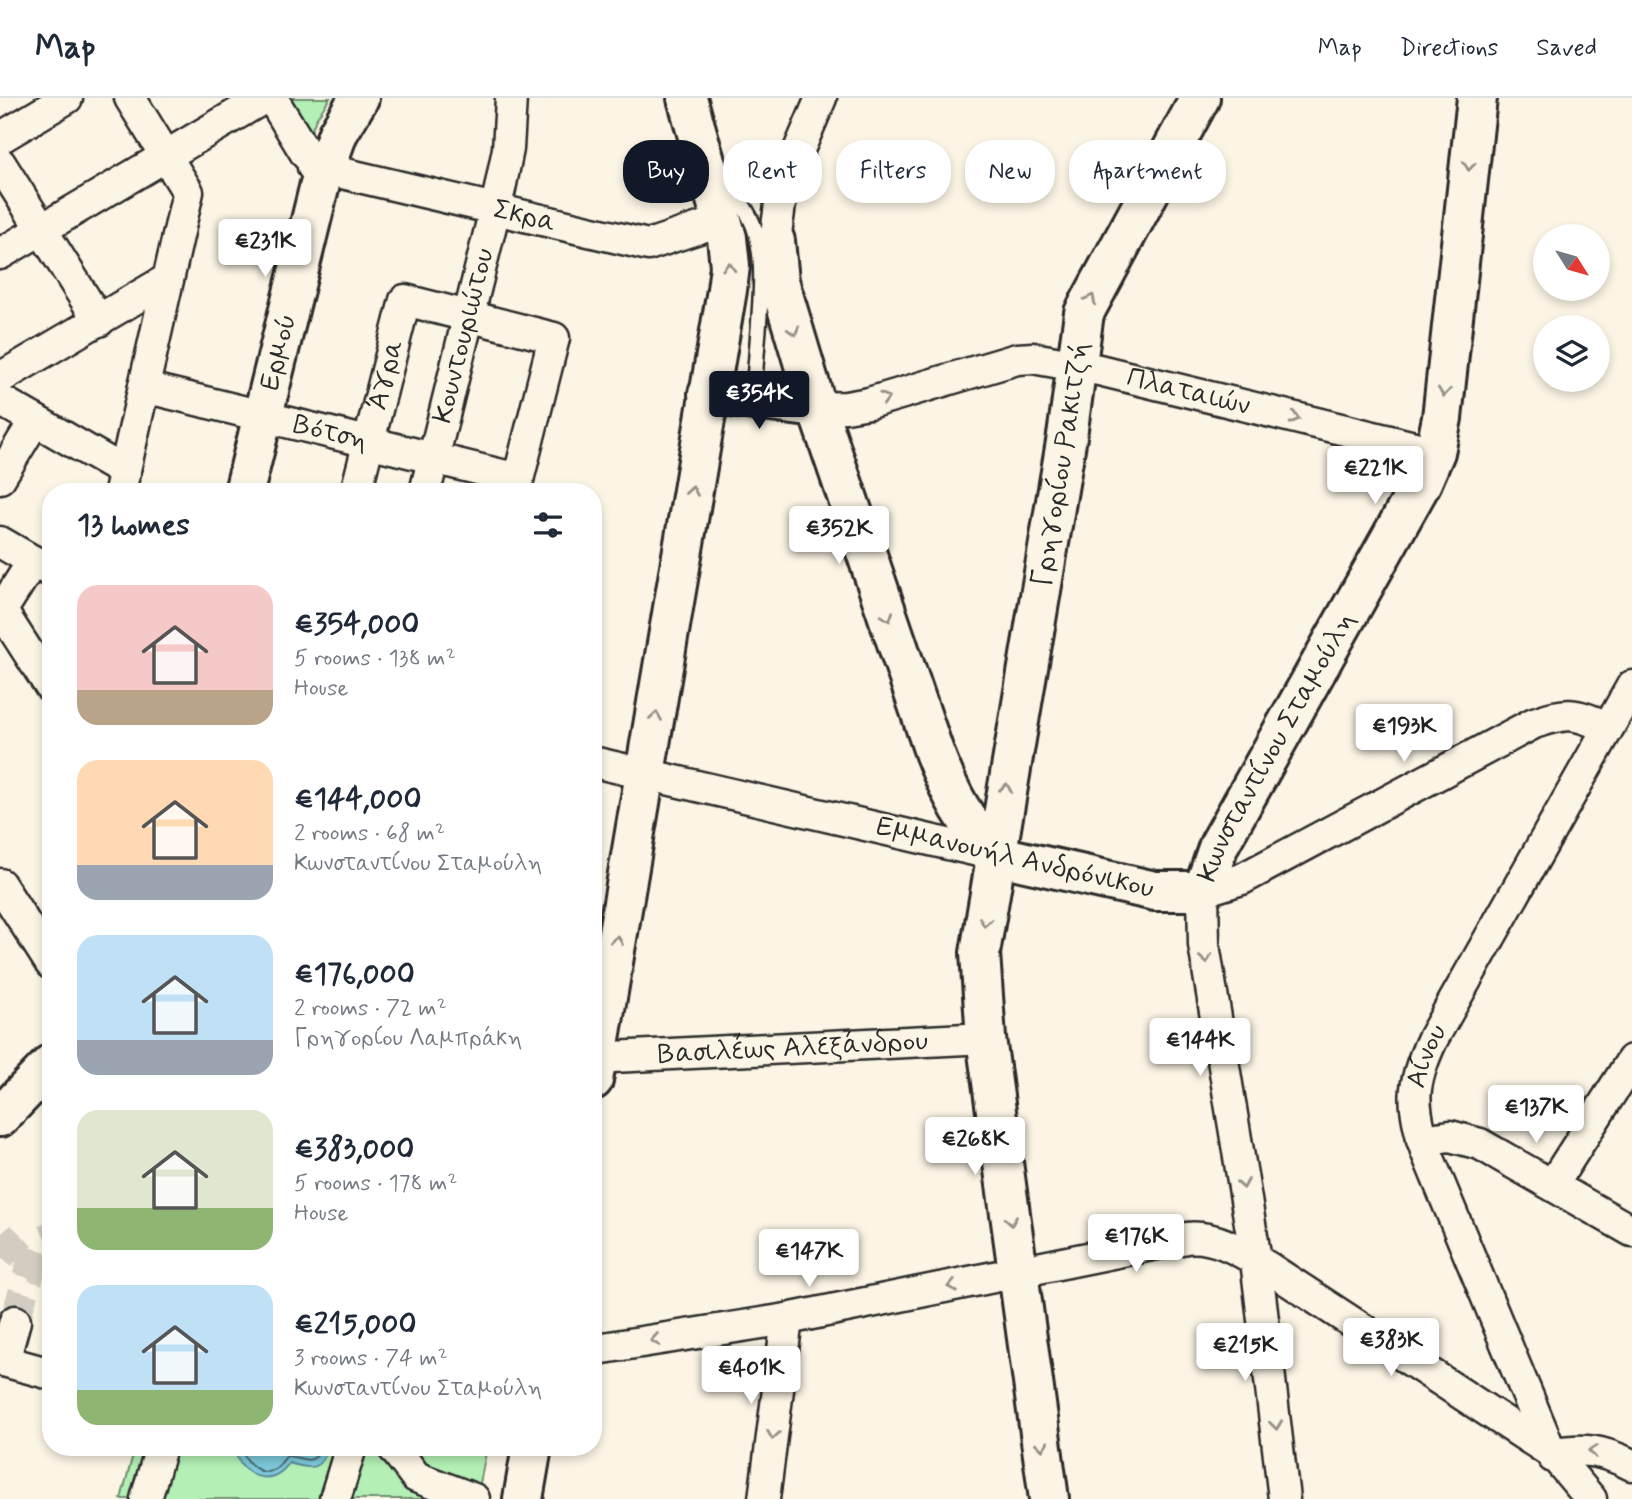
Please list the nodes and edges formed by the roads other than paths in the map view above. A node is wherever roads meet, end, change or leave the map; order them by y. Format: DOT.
graph roads {
  1 [pos="67,98"];
  2 [pos="130,98"];
  3 [pos="264,98"];
  4 [pos="272,98"];
  5 [pos="359,98"];
  6 [pos="512,98"];
  7 [pos="687,98"];
  8 [pos="821,98"];
  9 [pos="1200,98"];
  10 [pos="1477,98"];
  11 [pos="0,138"];
  12 [pos="167,155"];
  13 [pos="0,163"];
  14 [pos="319,168"];
  15 [pos="711,178"];
  16 [pos="495,208"];
  17 [pos="723,220"];
  18 [pos="41,230"];
  19 [pos="775,241"];
  20 [pos="0,254"];
  21 [pos="168,279"];
  22 [pos="468,317"];
  23 [pos="99,321"];
  24 [pos="1076,366"];
  25 [pos="0,378"];
  26 [pos="144,387"];
  27 [pos="708,394"];
  28 [pos="0,400"];
  29 [pos="753,401"];
  30 [pos="817,408"];
  31 [pos="262,417"];
  32 [pos="35,420"];
  33 [pos="369,442"];
  34 [pos="1435,452"];
  35 [pos="433,458"];
  36 [pos="0,478"];
  37 [pos="122,482"];
  38 [pos="246,483"];
  39 [pos="358,483"];
  40 [pos="427,483"];
  41 [pos="511,483"];
  42 [pos="518,483"];
  43 [pos="0,542"];
  44 [pos="42,566"];
  45 [pos="42,674"];
  46 [pos="1632,686"];
  47 [pos="1608,727"];
  48 [pos="602,764"];
  49 [pos="646,773"];
  50 [pos="995,855"];
  51 [pos="0,884"];
  52 [pos="1203,891"];
  53 [pos="41,938"];
  54 [pos="602,1020"];
  55 [pos="986,1038"];
  56 [pos="1632,1060"];
  57 [pos="602,1064"];
  58 [pos="42,1073"];
  59 [pos="0,1117"];
  60 [pos="1422,1140"];
  61 [pos="1553,1184"];
  62 [pos="1632,1231"];
  63 [pos="1256,1260"];
  64 [pos="1018,1272"];
  65 [pos="787,1319"];
  66 [pos="15,1321"];
  67 [pos="602,1348"];
  68 [pos="2,1361"];
  69 [pos="42,1372"];
  70 [pos="1552,1453"];
  71 [pos="158,1456"];
  72 [pos="348,1456"];
  73 [pos="400,1456"];
  74 [pos="530,1456"];
  75 [pos="1632,1465"];
  76 [pos="146,1499"];
  77 [pos="335,1499"];
  78 [pos="474,1499"];
  79 [pos="523,1499"];
  80 [pos="764,1499"];
  81 [pos="1049,1499"];
  82 [pos="1284,1499"];
  83 [pos="1571,1499"];
  84 [pos="1591,1499"];
  1 -- 11 [label="street"];
  2 -- 12 [label="street"];
  3 -- 12 [label="street"];
  4 -- 14 [label="street"];
  5 -- 14 [label="street, Ερμού"];
  6 -- 16 [label="street, Κουντουριώτου"];
  7 -- 15 [label="street"];
  8 -- 19 [label="street"];
  24 -- 9 [label="street, Γρηγορίου Ρακιτζή, one-way"];
  10 -- 34 [label="street, Κωνσταντίνου Σταμούλη, one-way"];
  12 -- 18 [label="street"];
  12 -- 21 [label="street"];
  13 -- 18 [label="street"];
  14 -- 16 [label="street, Σκρα"];
  14 -- 31 [label="street, Ερμού"];
  15 -- 17 [label="street"];
  15 -- 29 [label="lane"];
  16 -- 17 [label="street, Σκρα"];
  16 -- 22 [label="street, Κουντουριώτου"];
  27 -- 17 [label="street, one-way"];
  18 -- 20 [label="street"];
  18 -- 23 [label="street"];
  19 -- 30 [label="street, one-way"];
  21 -- 23 [label="street"];
  21 -- 26 [label="street"];
  22 -- 33 [label="street, Άγρα"];
  22 -- 35 [label="street, Κουντουριώτου"];
  22 -- 42 [label="street"];
  23 -- 25 [label="street"];
  30 -- 24 [label="street, Πλαταιών, one-way"];
  24 -- 34 [label="street, Πλαταιών, one-way"];
  50 -- 24 [label="street, Γρηγορίου Ρακιτζή, one-way"];
  26 -- 31 [label="street, Βότση"];
  26 -- 37 [label="street"];
  27 -- 29 [label="street"];
  49 -- 27 [label="street, one-way"];
  28 -- 32 [label="street"];
  29 -- 30 [label="street"];
  30 -- 50 [label="street, one-way"];
  31 -- 33 [label="street, Βότση"];
  31 -- 38 [label="street, Ερμού"];
  32 -- 36 [label="street"];
  32 -- 37 [label="street"];
  33 -- 35 [label="street, Βότση"];
  33 -- 39 [label="street, Άγρα"];
  34 -- 52 [label="street, Κωνσταντίνου Σταμούλη"];
  35 -- 40 [label="street, Κουντουριώτου"];
  35 -- 41 [label="street, Βότση"];
  43 -- 44 [label="street"];
  44 -- 45 [label="street"];
  46 -- 47 [label="street, Αίνου"];
  47 -- 52 [label="street, Εμμανουήλ Ανδρόνικου"];
  47 -- 60 [label="street, Αίνου"];
  48 -- 49 [label="street, Εμμανουήλ Ανδρόνικου"];
  49 -- 50 [label="street, Εμμανουήλ Ανδρόνικου"];
  54 -- 49 [label="street, one-way"];
  50 -- 52 [label="street, Εμμανουήλ Ανδρόνικου"];
  50 -- 55 [label="street, Γρηγορίου Ρακιτζή, one-way"];
  51 -- 53 [label="street"];
  52 -- 63 [label="street, Κωνσταντίνου Σταμούλη, one-way"];
  55 -- 57 [label="street, Βασιλέως Αλεξάνδρου"];
  55 -- 64 [label="street, Γρηγορίου Ρακιτζή, one-way"];
  56 -- 61 [label="street"];
  58 -- 59 [label="street"];
  60 -- 61 [label="street"];
  60 -- 70 [label="street, Αίνου"];
  61 -- 62 [label="street"];
  63 -- 64 [label="street"];
  63 -- 70 [label="street"];
  63 -- 82 [label="street, Κωνσταντίνου Σταμούλη, one-way"];
  64 -- 65 [label="street, one-way"];
  64 -- 81 [label="street, Γρηγορίου Ρακιτζή, one-way"];
  65 -- 67 [label="street, one-way"];
  65 -- 80 [label="street, one-way"];
  66 -- 68 [label="street"];
  68 -- 69 [label="street"];
  75 -- 70 [label="street, one-way"];
  70 -- 83 [label="street, Αίνου"];
  70 -- 84 [label="street"];
  71 -- 76 [label="street"];
  72 -- 77 [label="street"];
  73 -- 78 [label="street"];
  74 -- 79 [label="street"];
}
